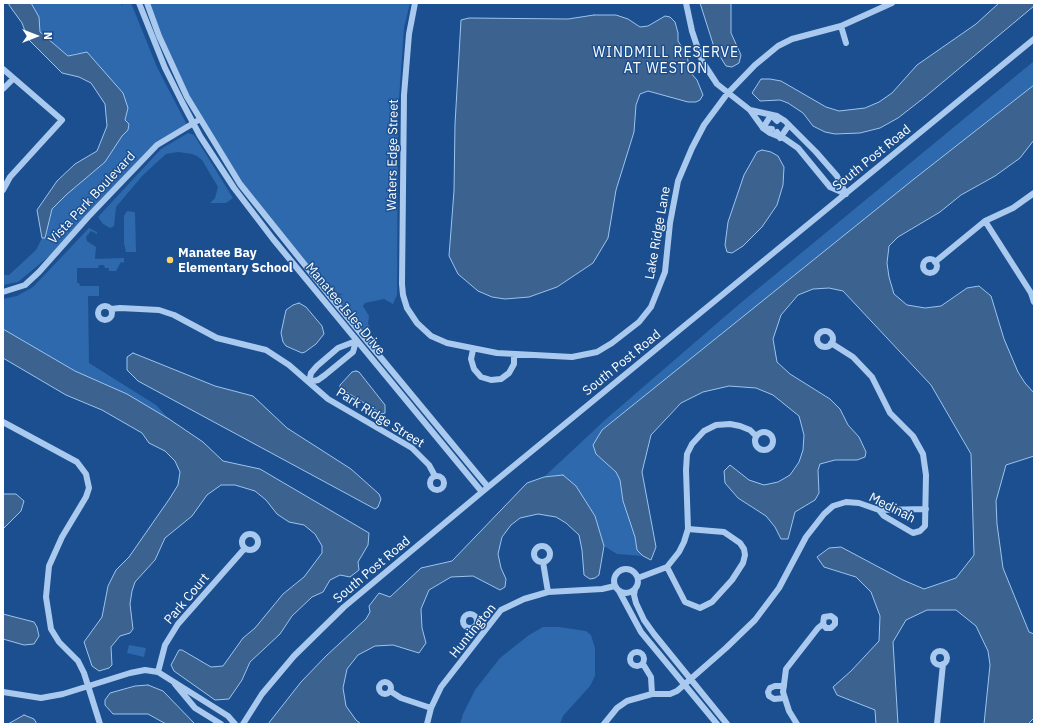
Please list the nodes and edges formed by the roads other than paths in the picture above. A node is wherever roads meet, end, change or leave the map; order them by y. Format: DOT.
graph roads {
  1 [pos="139,3"];
  2 [pos="147,3"];
  3 [pos="415,3"];
  4 [pos="686,3"];
  5 [pos="892,3"];
  6 [pos="841,26"];
  7 [pos="1034,39"];
  8 [pos="846,43"];
  9 [pos="3,69"];
  10 [pos="13,79"];
  11 [pos="3,89"];
  12 [pos="727,94"];
  13 [pos="750,110"];
  14 [pos="771,115"];
  15 [pos="200,119"];
  16 [pos="193,123"];
  17 [pos="782,123"];
  18 [pos="763,128"];
  19 [pos="776,133"];
  20 [pos="3,190"];
  21 [pos="1034,193"];
  22 [pos="846,194"];
  23 [pos="985,221"];
  24 [pos="284,239"];
  25 [pos="277,245"];
  26 [pos="935,262"];
  27 [pos="3,292"];
  28 [pos="1034,302"];
  29 [pos="407,308"];
  30 [pos="111,309"];
  31 [pos="362,334"];
  32 [pos="356,341"];
  33 [pos="831,343"];
  34 [pos="473,350"];
  35 [pos="514,354"];
  36 [pos="322,361"];
  37 [pos="330,371"];
  38 [pos="309,382"];
  39 [pos="3,422"];
  40 [pos="756,436"];
  41 [pos="435,476"];
  42 [pos="488,487"];
  43 [pos="482,492"];
  44 [pos="926,509"];
  45 [pos="879,510"];
  46 [pos="688,529"];
  47 [pos="245,548"];
  48 [pos="542,562"];
  49 [pos="667,567"];
  50 [pos="638,578"];
  51 [pos="617,588"];
  52 [pos="635,589"];
  53 [pos="548,592"];
  54 [pos="823,624"];
  55 [pos="476,625"];
  56 [pos="485,631"];
  57 [pos="643,664"];
  58 [pos="942,664"];
  59 [pos="158,672"];
  60 [pos="169,677"];
  61 [pos="690,680"];
  62 [pos="683,685"];
  63 [pos="88,686"];
  64 [pos="784,686"];
  65 [pos="390,691"];
  66 [pos="3,692"];
  67 [pos="652,694"];
  68 [pos="785,698"];
  69 [pos="431,708"];
  70 [pos="100,724"];
  71 [pos="221,724"];
  72 [pos="235,724"];
  73 [pos="243,724"];
  74 [pos="427,724"];
  75 [pos="604,724"];
  76 [pos="716,724"];
  77 [pos="727,724"];
  78 [pos="797,724"];
  79 [pos="937,724"];
  1 -- 16 [label="street, Manatee Isles Drive"];
  2 -- 15 [label="street, Manatee Isles Drive"];
  3 -- 29 [label="street, Waters Edge Street"];
  4 -- 12 [label="street"];
  5 -- 6 [label="street, Lake Ridge Lane"];
  6 -- 8 [label="street"];
  6 -- 12 [label="street, Lake Ridge Lane"];
  7 -- 22 [label="street, South Post Road"];
  9 -- 10 [label="street"];
  10 -- 11 [label="street"];
  10 -- 20 [label="street"];
  12 -- 13 [label="street"];
  12 -- 35 [label="street, Lake Ridge Lane"];
  13 -- 14 [label="street"];
  13 -- 18 [label="street"];
  14 -- 17 [label="street"];
  14 -- 17 [label="street"];
  14 -- 18 [label="street"];
  15 -- 16 [label="street, Vista Park Boulevard"];
  15 -- 24 [label="street, Manatee Isles Drive"];
  16 -- 25 [label="street, Manatee Isles Drive"];
  16 -- 27 [label="street, Vista Park Boulevard"];
  17 -- 19 [label="street"];
  17 -- 22 [label="street"];
  18 -- 19 [label="street"];
  18 -- 19 [label="street"];
  19 -- 22 [label="street"];
  21 -- 23 [label="street"];
  22 -- 42 [label="street, South Post Road"];
  23 -- 26 [label="street"];
  23 -- 28 [label="street"];
  24 -- 25 [label="street"];
  24 -- 31 [label="street, Manatee Isles Drive"];
  25 -- 32 [label="street, Manatee Isles Drive"];
  29 -- 34 [label="street, Lake Ridge Lane"];
  30 -- 38 [label="street, Park Ridge Street"];
  31 -- 32 [label="street, Park Ridge Street"];
  31 -- 42 [label="street, Manatee Isles Drive"];
  32 -- 36 [label="street"];
  32 -- 37 [label="street, Park Ridge Street"];
  32 -- 43 [label="street, Manatee Isles Drive"];
  33 -- 44 [label="street, Medinah"];
  34 -- 35 [label="street, Lake Ridge Lane"];
  34 -- 35 [label="street"];
  36 -- 37 [label="street"];
  36 -- 38 [label="street"];
  37 -- 38 [label="street, Park Ridge Street"];
  38 -- 41 [label="street, Park Ridge Street"];
  39 -- 63 [label="street"];
  40 -- 46 [label="street"];
  42 -- 43 [label="street, South Post Road"];
  43 -- 73 [label="street, South Post Road"];
  44 -- 45 [label="street"];
  44 -- 45 [label="street, Medinah"];
  45 -- 61 [label="street, Medinah"];
  46 -- 49 [label="street"];
  46 -- 49 [label="street"];
  47 -- 59 [label="street, Park Court"];
  48 -- 53 [label="street"];
  49 -- 50 [label="street"];
  50 -- 51 [label="street"];
  50 -- 52 [label="street"];
  51 -- 52 [label="street"];
  51 -- 53 [label="street, Huntington"];
  51 -- 62 [label="street"];
  52 -- 61 [label="street"];
  53 -- 56 [label="street, Huntington"];
  54 -- 64 [label="street"];
  55 -- 56 [label="street"];
  56 -- 69 [label="street, Huntington"];
  57 -- 67 [label="street"];
  58 -- 79 [label="street"];
  59 -- 60 [label="street"];
  59 -- 63 [label="street"];
  60 -- 71 [label="street"];
  60 -- 72 [label="street"];
  61 -- 62 [label="street, Medinah"];
  61 -- 77 [label="street"];
  62 -- 67 [label="street, Medinah"];
  62 -- 76 [label="street"];
  63 -- 66 [label="street"];
  63 -- 70 [label="street"];
  64 -- 68 [label="street"];
  64 -- 68 [label="street"];
  65 -- 69 [label="street"];
  67 -- 75 [label="street, Medinah"];
  68 -- 78 [label="street"];
  69 -- 74 [label="street, Huntington"];
}
